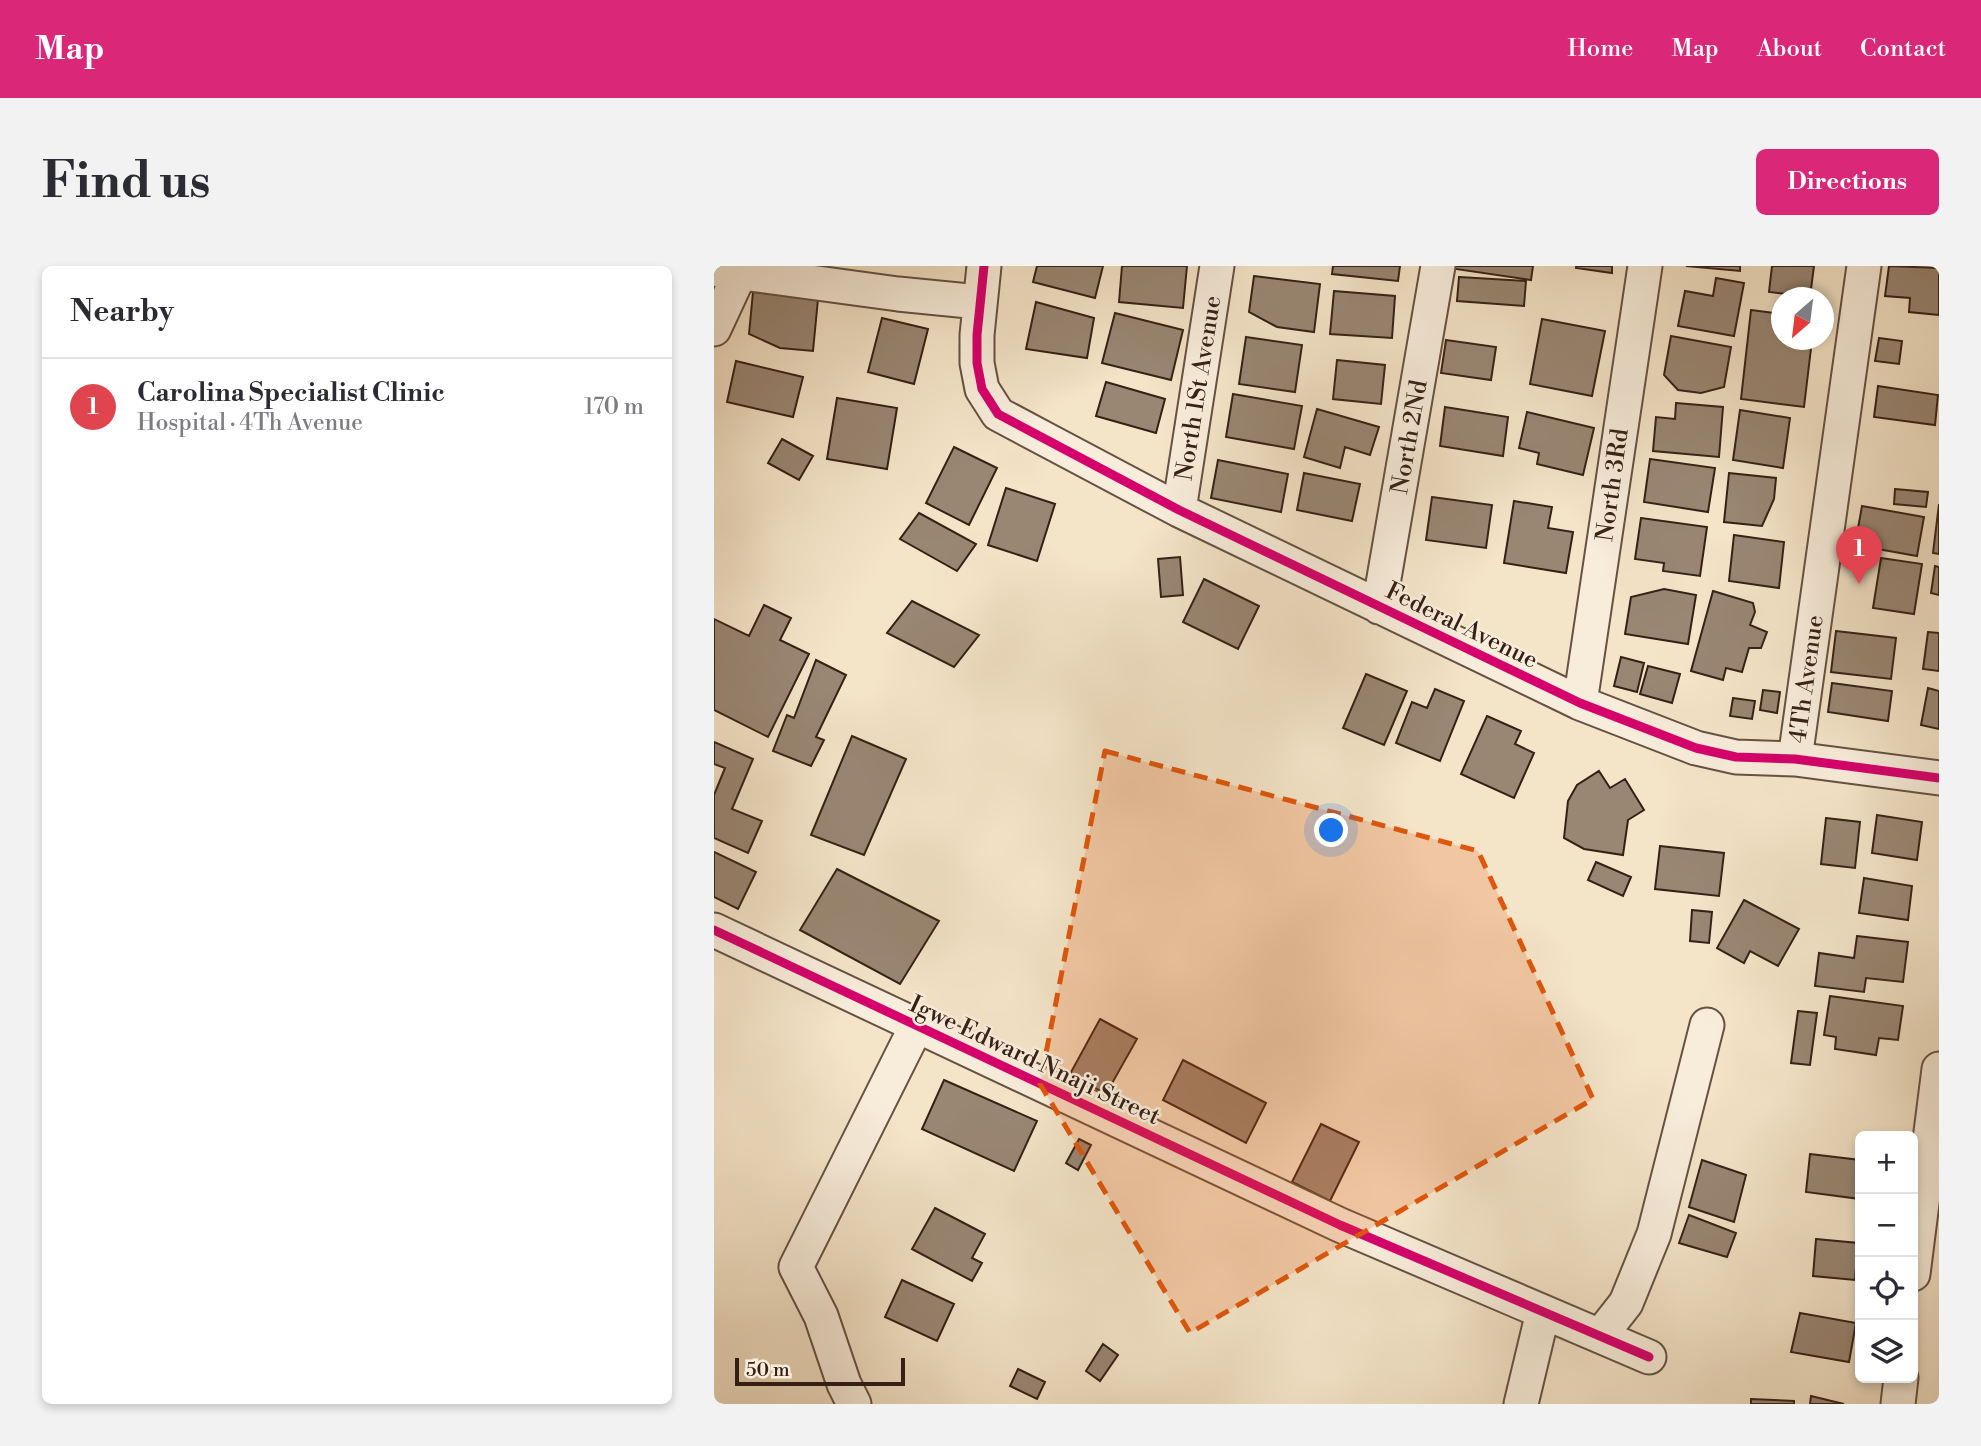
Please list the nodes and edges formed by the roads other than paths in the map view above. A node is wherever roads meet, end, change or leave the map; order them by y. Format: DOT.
graph roads {
  1 [pos="984,266"];
  2 [pos="1217,266"];
  3 [pos="1438,266"];
  4 [pos="1645,266"];
  5 [pos="1864,266"];
  6 [pos="727,271"];
  7 [pos="979,302"];
  8 [pos="714,329"];
  9 [pos="1179,510"];
  10 [pos="1379,607"];
  11 [pos="1580,703"];
  12 [pos="1795,759"];
  13 [pos="1939,779"];
  14 [pos="714,930"];
  15 [pos="1707,1024"];
  16 [pos="917,1025"];
  17 [pos="1939,1069"];
  18 [pos="1923,1257"];
  19 [pos="1543,1312"];
  20 [pos="1600,1336"];
  21 [pos="1649,1357"];
  22 [pos="1900,1383"];
  23 [pos="854,1404"];
  24 [pos="1521,1404"];
  25 [pos="1898,1404"];
  1 -- 7 [label="street"];
  2 -- 9 [label="street, North 1St Avenue"];
  3 -- 10 [label="street, North 2Nd"];
  4 -- 11 [label="street, North 3Rd"];
  5 -- 12 [label="street, 4Th Avenue"];
  6 -- 7 [label="street"];
  6 -- 8 [label="street"];
  7 -- 9 [label="street, Federal Avenue"];
  9 -- 10 [label="street, Federal Avenue"];
  10 -- 11 [label="street, Federal Avenue"];
  11 -- 12 [label="street, Federal Avenue"];
  12 -- 13 [label="street, Federal Avenue"];
  14 -- 16 [label="street, Igwe Edward Nnaji Street"];
  15 -- 20 [label="street"];
  16 -- 19 [label="street, Igwe Edward Nnaji Street"];
  16 -- 23 [label="street"];
  17 -- 18 [label="street"];
  19 -- 20 [label="street, Igwe Edward Nnaji Street"];
  19 -- 24 [label="street"];
  20 -- 21 [label="street, Igwe Edward Nnaji Street"];
  22 -- 25 [label="street"];
}
